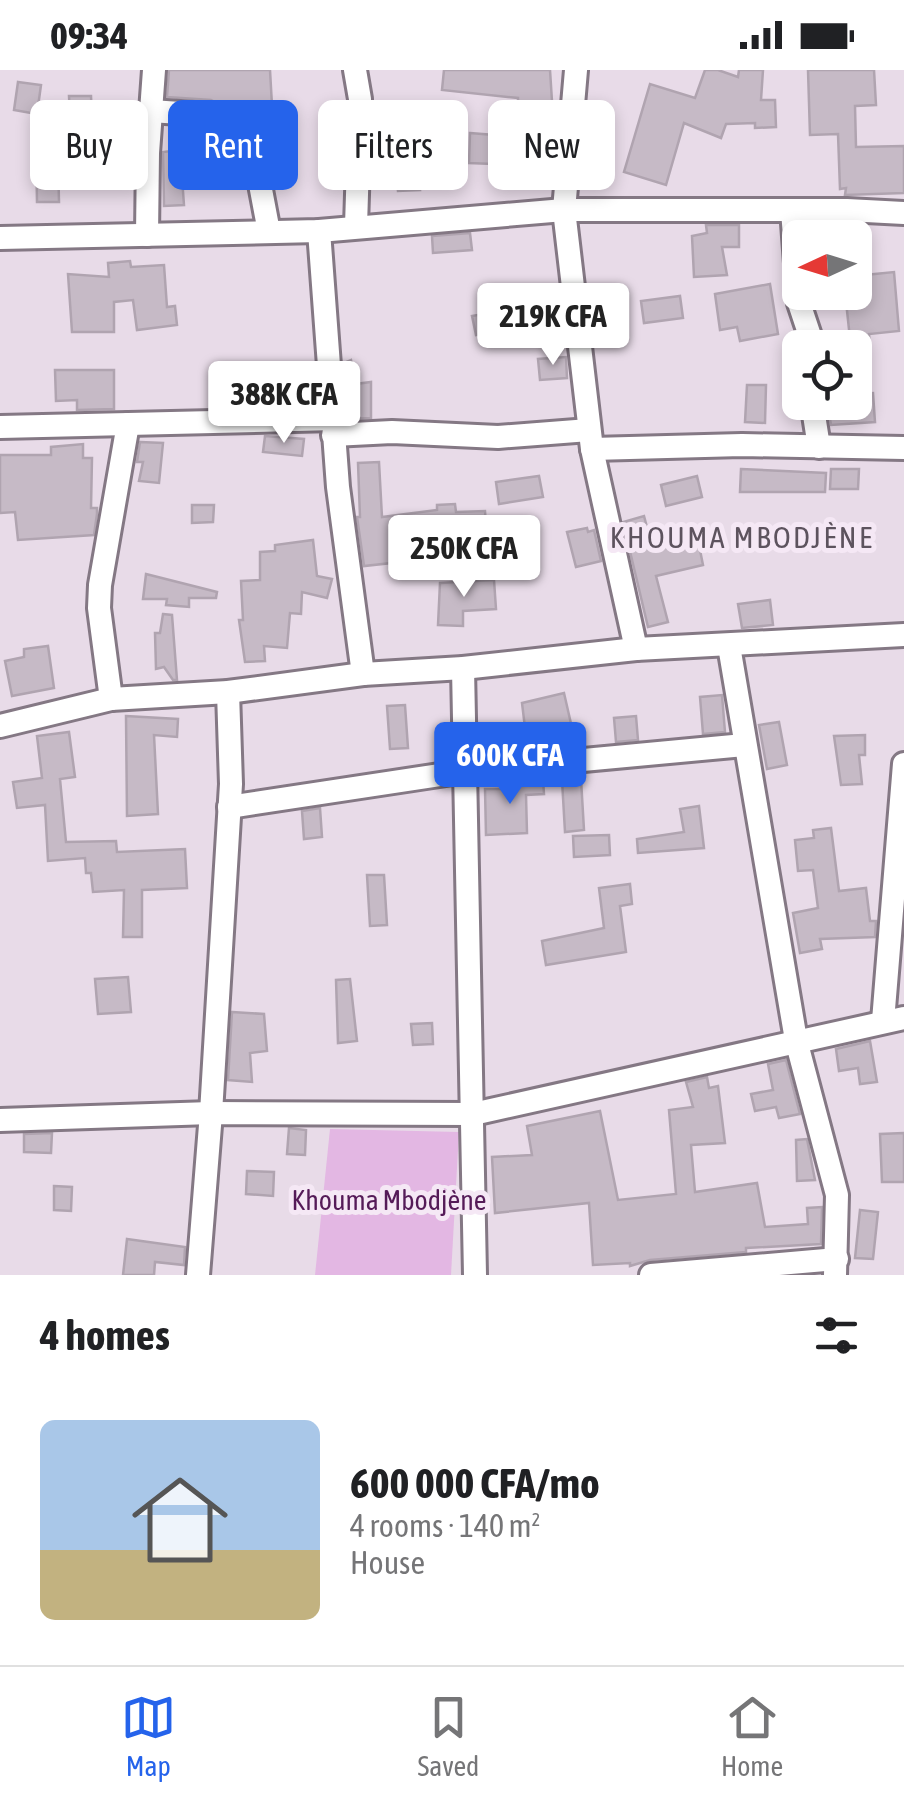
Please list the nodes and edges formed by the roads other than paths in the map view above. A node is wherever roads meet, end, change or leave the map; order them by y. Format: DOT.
graph roads {
  1 [pos="154,70"];
  2 [pos="355,70"];
  3 [pos="576,70"];
  4 [pos="151,110"];
  5 [pos="564,210"];
  6 [pos="792,210"];
  7 [pos="904,213"];
  8 [pos="356,226"];
  9 [pos="319,231"];
  10 [pos="270,232"];
  11 [pos="147,235"];
  12 [pos="0,238"];
  13 [pos="808,330"];
  14 [pos="815,420"];
  15 [pos="128,424"];
  16 [pos="0,427"];
  17 [pos="334,427"];
  18 [pos="590,439"];
  19 [pos="819,447"];
  20 [pos="904,448"];
  21 [pos="904,635"];
  22 [pos="730,646"];
  23 [pos="636,649"];
  24 [pos="464,668"];
  25 [pos="363,674"];
  26 [pos="228,692"];
  27 [pos="111,698"];
  28 [pos="0,726"];
  29 [pos="744,745"];
  30 [pos="904,764"];
  31 [pos="466,771"];
  32 [pos="228,807"];
  33 [pos="893,1019"];
  34 [pos="796,1040"];
  35 [pos="211,1113"];
  36 [pos="473,1114"];
  37 [pos="0,1120"];
  38 [pos="836,1267"];
  39 [pos="198,1275"];
  40 [pos="475,1275"];
  41 [pos="651,1275"];
  1 -- 4 [label="street"];
  2 -- 8 [label="street"];
  3 -- 5 [label="street"];
  4 -- 10 [label="street"];
  4 -- 11 [label="street"];
  5 -- 6 [label="street"];
  5 -- 8 [label="street"];
  5 -- 18 [label="street"];
  6 -- 7 [label="street"];
  6 -- 13 [label="street"];
  8 -- 9 [label="street"];
  9 -- 10 [label="street"];
  9 -- 17 [label="street"];
  10 -- 11 [label="street"];
  11 -- 12 [label="street"];
  14 -- 19 [label="street"];
  15 -- 16 [label="street"];
  15 -- 17 [label="street"];
  15 -- 27 [label="street"];
  17 -- 18 [label="street"];
  17 -- 25 [label="street"];
  18 -- 19 [label="street"];
  18 -- 23 [label="street"];
  19 -- 20 [label="street"];
  21 -- 22 [label="street"];
  22 -- 23 [label="street"];
  22 -- 29 [label="street"];
  23 -- 24 [label="street"];
  24 -- 25 [label="street"];
  24 -- 31 [label="street"];
  25 -- 26 [label="street"];
  26 -- 27 [label="street"];
  26 -- 32 [label="street"];
  27 -- 28 [label="street"];
  29 -- 31 [label="street"];
  29 -- 34 [label="street"];
  30 -- 33 [label="street"];
  31 -- 32 [label="street"];
  31 -- 36 [label="street"];
  32 -- 35 [label="street"];
  33 -- 34 [label="street"];
  34 -- 36 [label="street"];
  34 -- 38 [label="street"];
  35 -- 36 [label="street"];
  35 -- 37 [label="street"];
  35 -- 39 [label="street"];
  36 -- 40 [label="street"];
  38 -- 41 [label="street"];
}
